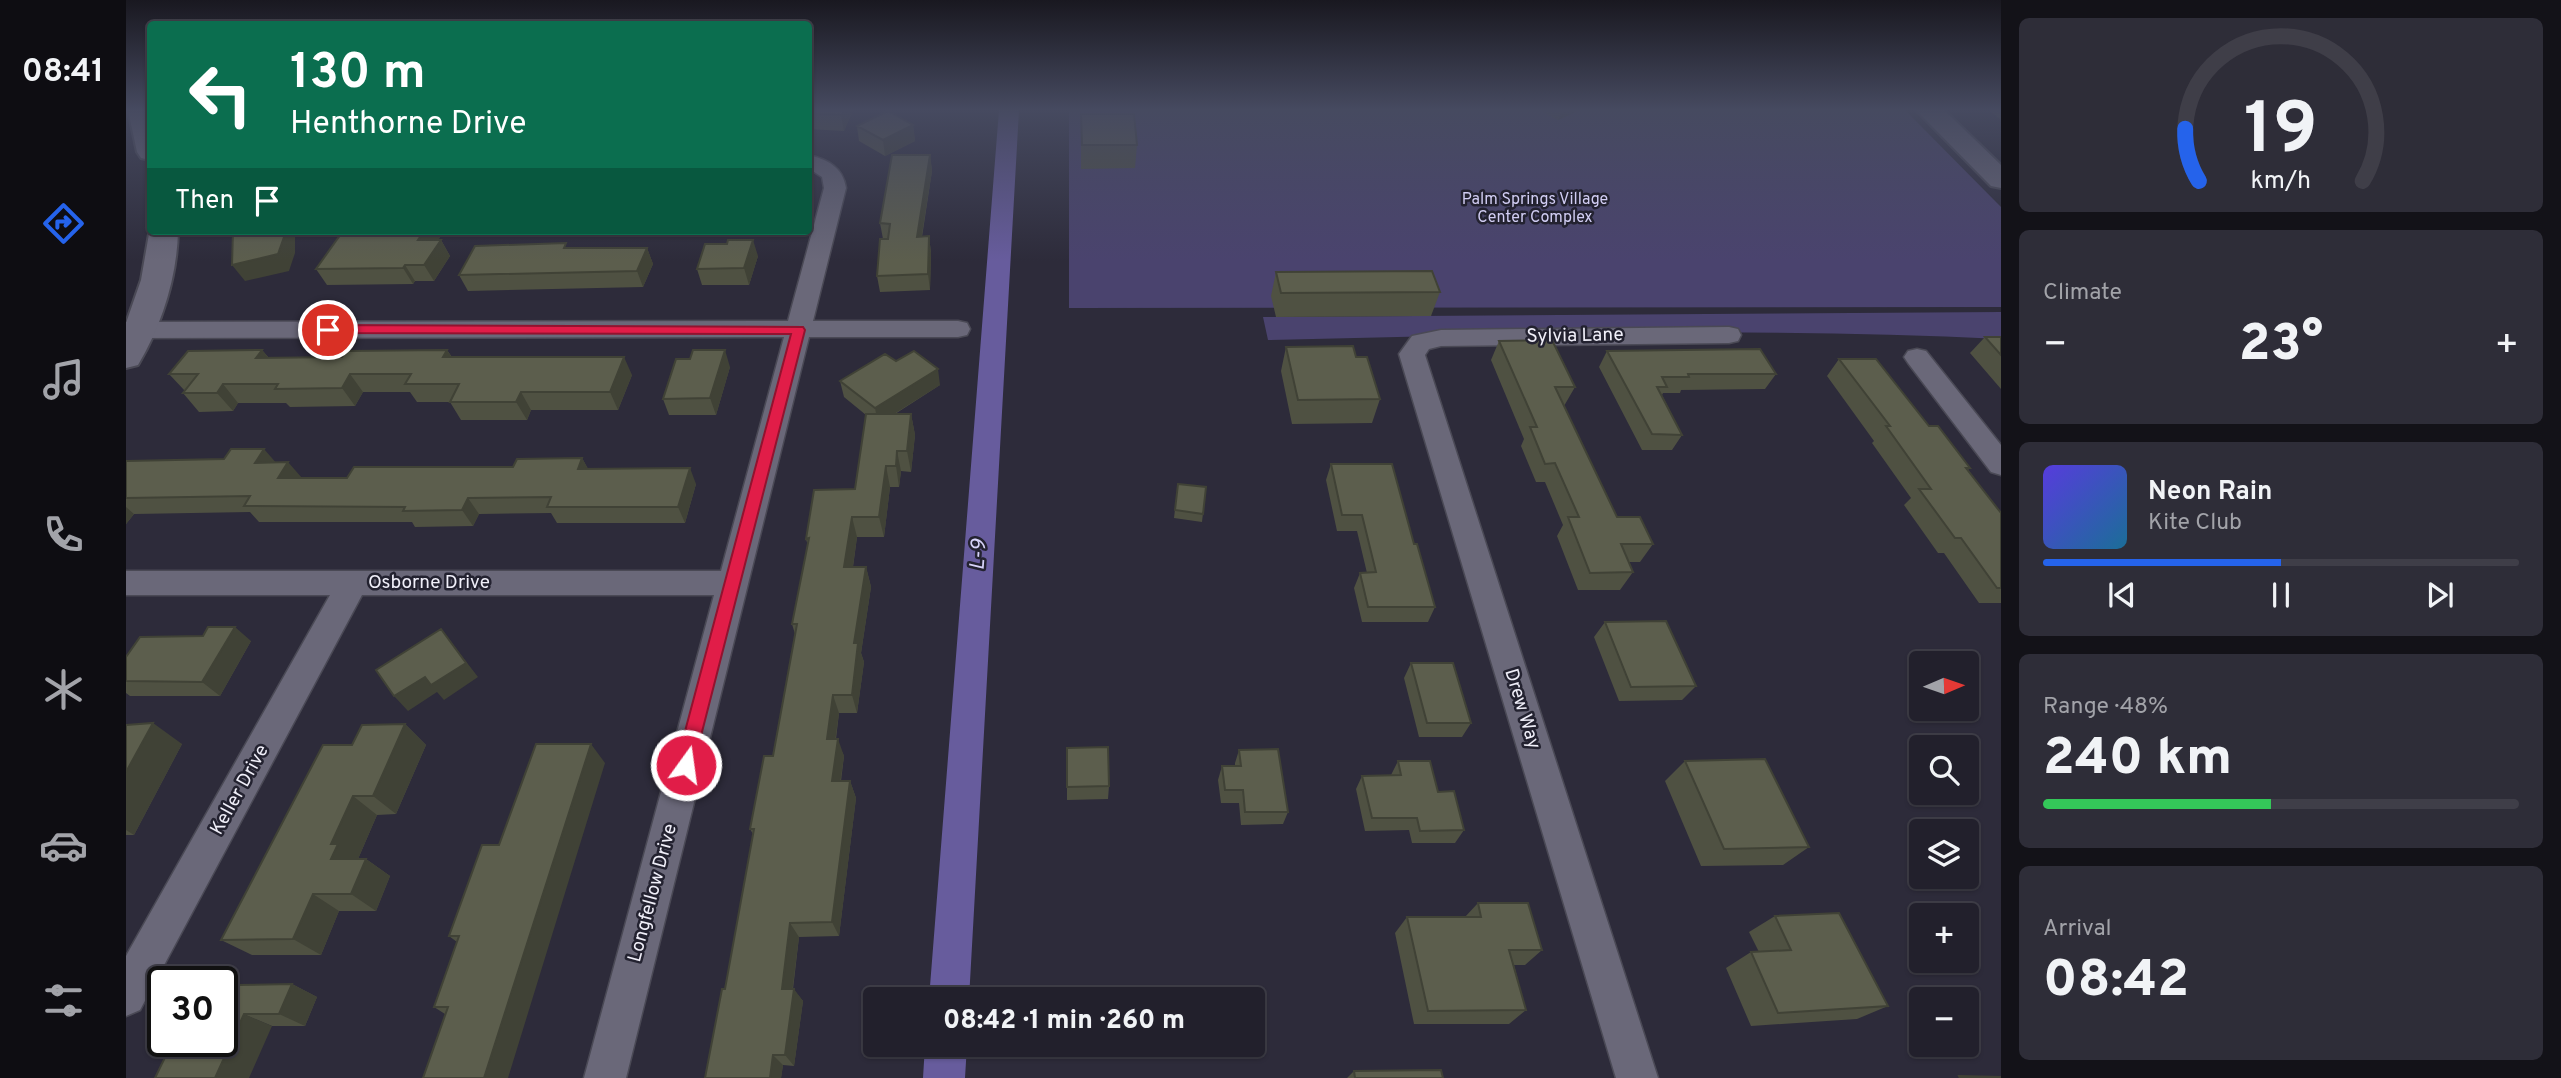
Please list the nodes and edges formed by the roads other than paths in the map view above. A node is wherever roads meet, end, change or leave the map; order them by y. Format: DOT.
graph roads {
  1 [pos="1981,160"];
  2 [pos="812,162"];
  3 [pos="2001,180"];
  4 [pos="163,235"];
  5 [pos="958,329"];
  6 [pos="798,330"];
  7 [pos="1729,335"];
  8 [pos="131,339"];
  9 [pos="1421,342"];
  10 [pos="1917,357"];
  11 [pos="2001,465"];
  12 [pos="126,583"];
  13 [pos="353,583"];
  14 [pos="733,583"];
  15 [pos="126,996"];
  16 [pos="605,1078"];
  17 [pos="1637,1078"];
  1 -- 3 [label="street"];
  2 -- 6 [label="street, Longfellow Drive"];
  4 -- 8 [label="street"];
  5 -- 6 [label="street"];
  6 -- 8 [label="street"];
  6 -- 14 [label="street, Longfellow Drive"];
  7 -- 9 [label="street, Sylvia Lane"];
  9 -- 17 [label="street, Drew Way"];
  10 -- 11 [label="street"];
  12 -- 13 [label="street, Osborne Drive"];
  13 -- 14 [label="street, Osborne Drive"];
  13 -- 15 [label="street, Keller Drive"];
  14 -- 16 [label="street, Longfellow Drive"];
}
